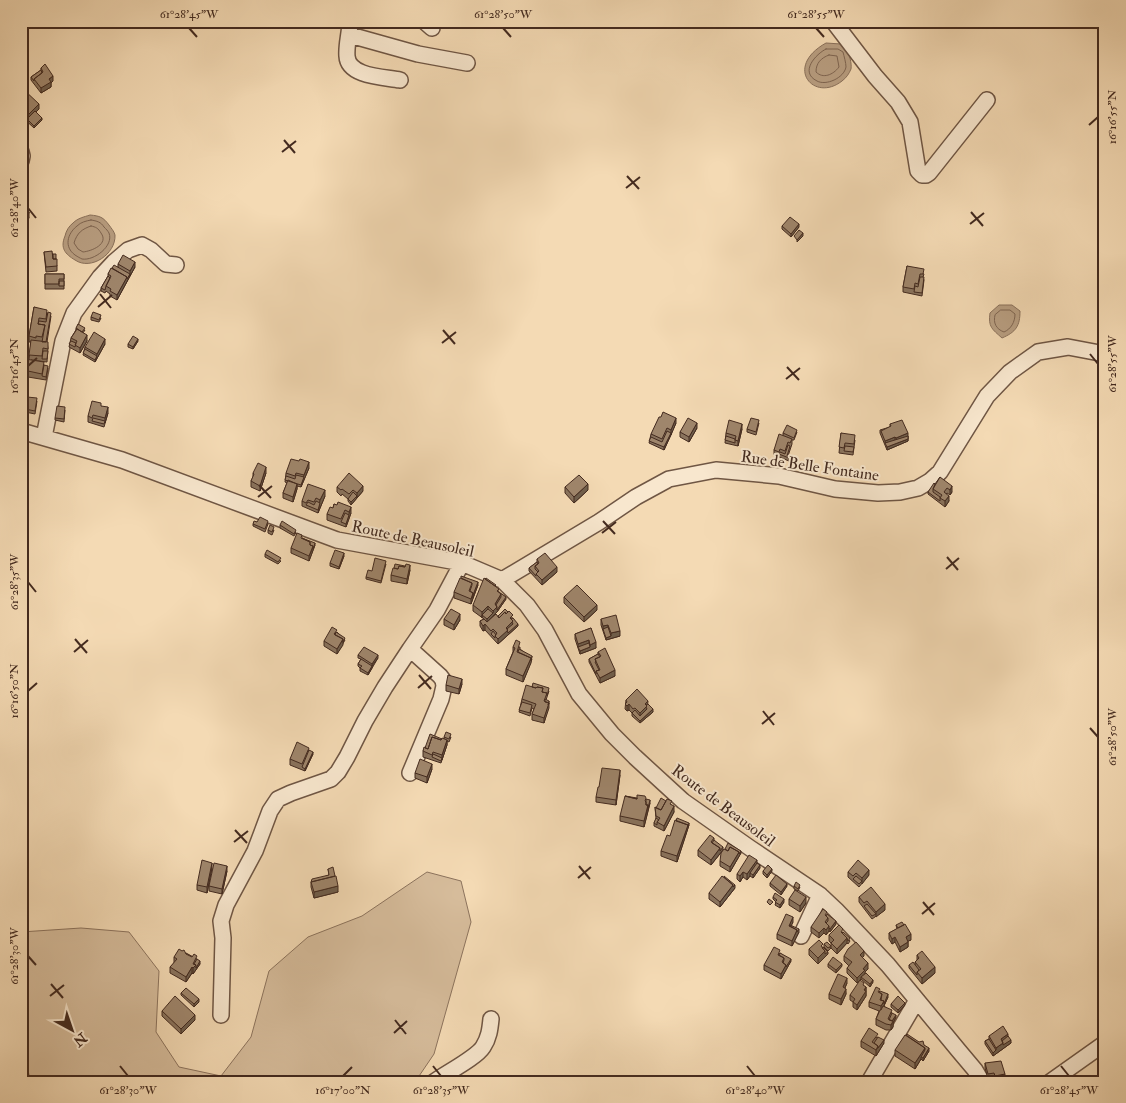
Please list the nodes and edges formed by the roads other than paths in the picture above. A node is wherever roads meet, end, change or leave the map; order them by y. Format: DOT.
graph roads {
  1 [pos="833,21"];
  2 [pos="350,28"];
  3 [pos="467,63"];
  4 [pos="400,80"];
  5 [pos="987,100"];
  6 [pos="21,152"];
  7 [pos="21,161"];
  8 [pos="176,265"];
  9 [pos="1105,354"];
  10 [pos="21,431"];
  11 [pos="44,437"];
  12 [pos="462,563"];
  13 [pos="502,580"];
  14 [pos="410,649"];
  15 [pos="410,773"];
  16 [pos="820,895"];
  17 [pos="801,936"];
  18 [pos="917,1000"];
  19 [pos="221,1015"];
  20 [pos="491,1019"];
  21 [pos="1105,1043"];
  22 [pos="434,1082"];
  23 [pos="870,1082"];
  24 [pos="982,1082"];
  25 [pos="1050,1082"];
  1 -- 5 [label="street"];
  2 -- 3 [label="street"];
  2 -- 4 [label="street"];
  6 -- 7 [label="street"];
  8 -- 11 [label="street"];
  9 -- 13 [label="street, Rue de Belle Fontaine"];
  10 -- 11 [label="street, Route de Beausoleil"];
  11 -- 12 [label="street, Route de Beausoleil"];
  12 -- 13 [label="street, Route de Beausoleil"];
  12 -- 14 [label="street"];
  13 -- 16 [label="street, Route de Beausoleil"];
  14 -- 15 [label="street"];
  14 -- 19 [label="street"];
  16 -- 17 [label="street"];
  16 -- 18 [label="street, Route de Beausoleil"];
  18 -- 23 [label="street"];
  18 -- 24 [label="street, Route de Beausoleil"];
  20 -- 22 [label="street"];
  21 -- 25 [label="street"];
}
